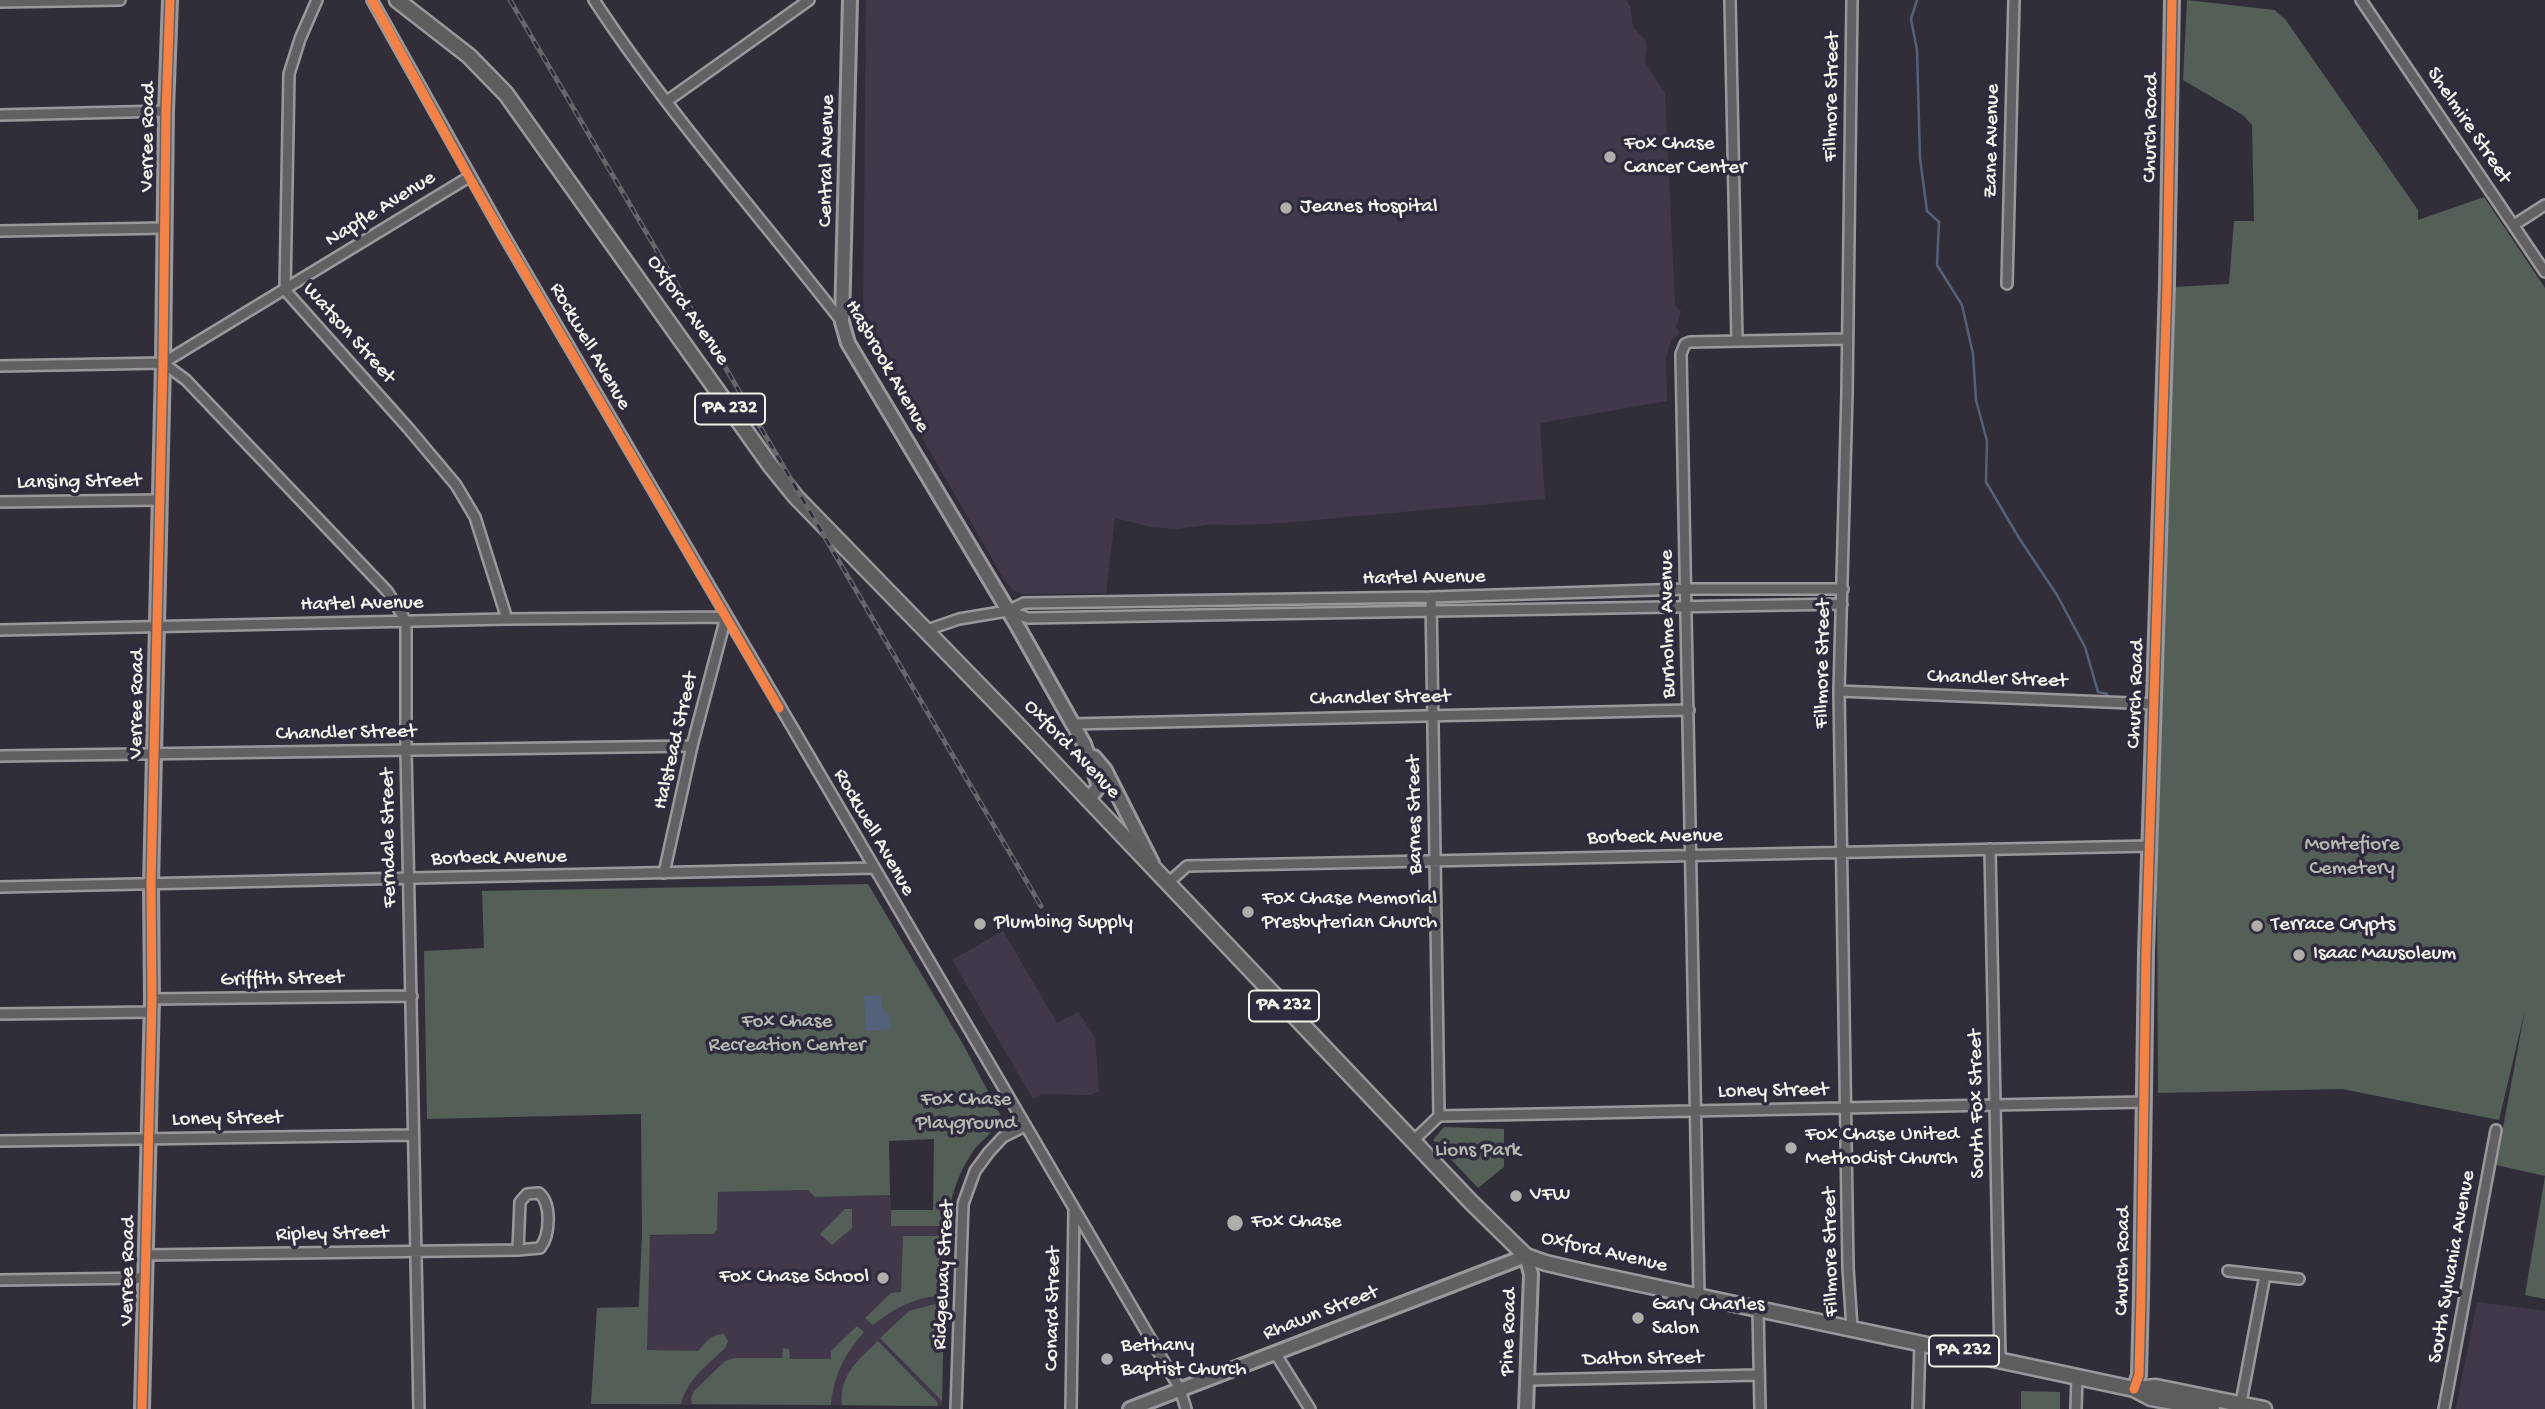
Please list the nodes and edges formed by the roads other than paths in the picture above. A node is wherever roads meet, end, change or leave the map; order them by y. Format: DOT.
graph roads {
  1 [pos="120,0"];
  2 [pos="170,0"];
  3 [pos="317,0"];
  4 [pos="372,0"];
  5 [pos="397,0"];
  6 [pos="594,0"];
  7 [pos="809,0"];
  8 [pos="850,0"];
  9 [pos="1730,0"];
  10 [pos="1852,0"];
  11 [pos="2014,0"];
  12 [pos="2172,0"];
  13 [pos="2361,0"];
  14 [pos="0,2"];
  15 [pos="667,101"];
  16 [pos="166,111"];
  17 [pos="0,115"];
  18 [pos="470,177"];
  19 [pos="2545,205"];
  20 [pos="2514,225"];
  21 [pos="165,228"];
  22 [pos="0,231"];
  23 [pos="2545,272"];
  24 [pos="2007,284"];
  25 [pos="285,290"];
  26 [pos="842,322"];
  27 [pos="1847,339"];
  28 [pos="1737,341"];
  29 [pos="163,363"];
  30 [pos="0,366"];
  31 [pos="159,500"];
  32 [pos="0,502"];
  33 [pos="1686,589"];
  34 [pos="1843,589"];
  35 [pos="1431,597"];
  36 [pos="1842,604"];
  37 [pos="1687,607"];
  38 [pos="1007,611"];
  39 [pos="1431,611"];
  40 [pos="726,617"];
  41 [pos="507,619"];
  42 [pos="406,621"];
  43 [pos="157,627"];
  44 [pos="0,630"];
  45 [pos="927,630"];
  46 [pos="1839,691"];
  47 [pos="2155,704"];
  48 [pos="1689,710"];
  49 [pos="1433,715"];
  50 [pos="1072,724"];
  51 [pos="1084,744"];
  52 [pos="692,746"];
  53 [pos="406,750"];
  54 [pos="154,755"];
  55 [pos="0,757"];
  56 [pos="1089,800"];
  57 [pos="2150,846"];
  58 [pos="1990,849"];
  59 [pos="1691,854"];
  60 [pos="1843,854"];
  61 [pos="1434,859"];
  62 [pos="873,868"];
  63 [pos="1155,870"];
  64 [pos="664,873"];
  65 [pos="410,878"];
  66 [pos="1168,883"];
  67 [pos="152,884"];
  68 [pos="0,887"];
  69 [pos="412,996"];
  70 [pos="152,1006"];
  71 [pos="0,1014"];
  72 [pos="2144,1102"];
  73 [pos="1996,1106"];
  74 [pos="1847,1109"];
  75 [pos="1695,1111"];
  76 [pos="1439,1116"];
  77 [pos="1025,1126"];
  78 [pos="2496,1130"];
  79 [pos="412,1135"];
  80 [pos="149,1139"];
  81 [pos="0,1141"];
  82 [pos="1413,1142"];
  83 [pos="1074,1210"];
  84 [pos="518,1250"];
  85 [pos="416,1252"];
  86 [pos="146,1255"];
  87 [pos="1526,1256"];
  88 [pos="2228,1271"];
  89 [pos="2264,1275"];
  90 [pos="146,1278"];
  91 [pos="2299,1279"];
  92 [pos="0,1280"];
  93 [pos="1699,1296"];
  94 [pos="1758,1309"];
  95 [pos="1852,1328"];
  96 [pos="1920,1342"];
  97 [pos="1275,1353"];
  98 [pos="2000,1359"];
  99 [pos="1759,1375"];
  100 [pos="2077,1376"];
  101 [pos="1527,1380"];
  102 [pos="1180,1389"];
  103 [pos="2134,1389"];
  104 [pos="2241,1407"];
  105 [pos="142,1409"];
  106 [pos="419,1409"];
  107 [pos="956,1409"];
  108 [pos="1070,1409"];
  109 [pos="1130,1409"];
  110 [pos="1186,1409"];
  111 [pos="1310,1409"];
  112 [pos="1526,1409"];
  113 [pos="1760,1409"];
  114 [pos="1918,1409"];
  115 [pos="2076,1409"];
  116 [pos="2212,1409"];
  117 [pos="2264,1409"];
  118 [pos="2444,1409"];
  1 -- 14 [label="street"];
  2 -- 16 [label="main road, Verree Road"];
  3 -- 25 [label="street, Watson Street"];
  4 -- 18 [label="street, Rockwell Avenue"];
  5 -- 45 [label="main road, Oxford Avenue / PA 232"];
  6 -- 15 [label="street, Hasbrook Avenue"];
  7 -- 15 [label="street"];
  8 -- 26 [label="main road, Central Avenue"];
  9 -- 28 [label="street"];
  10 -- 27 [label="street, Fillmore Street"];
  11 -- 24 [label="street, Zane Avenue"];
  12 -- 47 [label="main road, Church Road"];
  13 -- 20 [label="street, Shelmire Street"];
  15 -- 26 [label="street, Hasbrook Avenue"];
  16 -- 17 [label="street"];
  16 -- 21 [label="main road, Verree Road"];
  18 -- 25 [label="street, Napfle Avenue"];
  18 -- 40 [label="street, Rockwell Avenue"];
  19 -- 20 [label="street"];
  20 -- 23 [label="street, Shelmire Street"];
  21 -- 22 [label="street"];
  21 -- 29 [label="main road, Verree Road"];
  25 -- 29 [label="street, Napfle Avenue"];
  25 -- 41 [label="street, Watson Street"];
  26 -- 38 [label="main road, Hasbrook Avenue"];
  27 -- 28 [label="street"];
  27 -- 34 [label="street, Fillmore Street"];
  28 -- 33 [label="street, Burholme Avenue"];
  29 -- 30 [label="street, Napfle Avenue"];
  29 -- 31 [label="main road, Verree Road"];
  29 -- 42 [label="street"];
  31 -- 32 [label="street, Lansing Street"];
  31 -- 43 [label="main road, Verree Road"];
  33 -- 34 [label="street, Hartel Avenue"];
  33 -- 35 [label="street, Hartel Avenue"];
  33 -- 37 [label="street, Burholme Avenue"];
  34 -- 36 [label="street, Fillmore Street"];
  35 -- 38 [label="street, Hartel Avenue"];
  35 -- 39 [label="street, Barnes Street"];
  36 -- 37 [label="street, Hartel Avenue"];
  36 -- 46 [label="street, Fillmore Street"];
  37 -- 39 [label="street, Hartel Avenue"];
  37 -- 48 [label="street, Burholme Avenue"];
  38 -- 39 [label="street, Hartel Avenue"];
  38 -- 45 [label="street, Hartel Avenue"];
  38 -- 50 [label="main road, Hasbrook Avenue"];
  39 -- 49 [label="street, Barnes Street"];
  40 -- 41 [label="street, Hartel Avenue"];
  40 -- 52 [label="street, Halstead Street"];
  40 -- 62 [label="street, Rockwell Avenue"];
  41 -- 42 [label="street, Hartel Avenue"];
  42 -- 43 [label="street, Hartel Avenue"];
  42 -- 53 [label="street, Ferndale Street"];
  43 -- 44 [label="street, Hartel Avenue"];
  43 -- 54 [label="main road, Verree Road"];
  45 -- 56 [label="main road, Oxford Avenue / PA 232"];
  46 -- 47 [label="street, Chandler Street"];
  46 -- 60 [label="street, Fillmore Street"];
  47 -- 57 [label="main road, Church Road"];
  48 -- 49 [label="street, Chandler Street"];
  48 -- 59 [label="street, Burholme Avenue"];
  49 -- 50 [label="street, Chandler Street"];
  49 -- 61 [label="street, Barnes Street"];
  50 -- 51 [label="main road, Hasbrook Avenue"];
  51 -- 56 [label="main road, Hasbrook Avenue"];
  51 -- 63 [label="main road, Hasbrook Avenue"];
  52 -- 53 [label="street, Chandler Street"];
  52 -- 64 [label="street, Halstead Street"];
  53 -- 54 [label="street, Chandler Street"];
  53 -- 65 [label="street, Ferndale Street"];
  54 -- 55 [label="street, Chandler Street"];
  54 -- 67 [label="main road, Verree Road"];
  56 -- 63 [label="main road, Oxford Avenue / PA 232"];
  57 -- 58 [label="street, Borbeck Avenue"];
  57 -- 72 [label="main road, Church Road"];
  58 -- 60 [label="street, Borbeck Avenue"];
  58 -- 73 [label="street, South Fox Street"];
  59 -- 60 [label="street, Borbeck Avenue"];
  59 -- 61 [label="street, Borbeck Avenue"];
  59 -- 75 [label="street, Burholme Avenue"];
  60 -- 74 [label="street, Fillmore Street"];
  61 -- 66 [label="street, Borbeck Avenue"];
  61 -- 76 [label="street, Barnes Street"];
  62 -- 64 [label="street, Borbeck Avenue"];
  62 -- 77 [label="street, Rockwell Avenue"];
  63 -- 66 [label="main road, Oxford Avenue / PA 232"];
  64 -- 65 [label="street, Borbeck Avenue"];
  65 -- 67 [label="street, Borbeck Avenue"];
  65 -- 69 [label="street, Ferndale Street"];
  66 -- 82 [label="main road, Oxford Avenue / PA 232"];
  67 -- 68 [label="street, Borbeck Avenue"];
  67 -- 70 [label="main road, Verree Road"];
  69 -- 70 [label="street, Griffith Street"];
  69 -- 79 [label="street, Ferndale Street"];
  70 -- 71 [label="street, Griffith Street"];
  70 -- 80 [label="main road, Verree Road"];
  72 -- 73 [label="street, Loney Street"];
  72 -- 103 [label="main road, Church Road"];
  73 -- 74 [label="street, Loney Street"];
  73 -- 98 [label="street, South Fox Street"];
  74 -- 75 [label="street, Loney Street"];
  74 -- 95 [label="street, Fillmore Street"];
  75 -- 76 [label="street, Loney Street"];
  75 -- 93 [label="street, Burholme Avenue"];
  76 -- 82 [label="street"];
  77 -- 83 [label="street, Rockwell Avenue"];
  77 -- 107 [label="street, Ridgeway Street"];
  78 -- 118 [label="street, South Sylvania Avenue"];
  79 -- 80 [label="street, Loney Street"];
  79 -- 85 [label="street, Ferndale Street"];
  80 -- 81 [label="street, Loney Street"];
  80 -- 86 [label="main road, Verree Road"];
  82 -- 87 [label="main road, Oxford Avenue / PA 232"];
  83 -- 102 [label="street, Rockwell Avenue"];
  83 -- 108 [label="street, Conard Street"];
  84 -- 84 [label="street, Ripley Street"];
  84 -- 85 [label="street, Ripley Street"];
  85 -- 86 [label="street, Ripley Street"];
  85 -- 106 [label="street, Ferndale Street"];
  86 -- 90 [label="main road, Verree Road"];
  87 -- 93 [label="main road, Oxford Avenue / PA 232"];
  87 -- 97 [label="main road, Rhawn Street"];
  87 -- 101 [label="main road, Pine Road"];
  88 -- 89 [label="street"];
  89 -- 91 [label="street"];
  89 -- 104 [label="street"];
  90 -- 92 [label="street"];
  90 -- 105 [label="main road, Verree Road"];
  93 -- 94 [label="main road, Oxford Avenue / PA 232"];
  94 -- 95 [label="main road, Oxford Avenue / PA 232"];
  94 -- 99 [label="street"];
  95 -- 96 [label="main road, PA 232"];
  96 -- 98 [label="main road, PA 232"];
  96 -- 114 [label="street"];
  97 -- 102 [label="main road, Rhawn Street"];
  97 -- 111 [label="street"];
  98 -- 100 [label="main road, PA 232"];
  99 -- 101 [label="street, Dalton Street"];
  99 -- 113 [label="street"];
  100 -- 103 [label="main road, PA 232"];
  100 -- 115 [label="street"];
  101 -- 112 [label="main road, Pine Road"];
  102 -- 109 [label="main road, Rhawn Street"];
  102 -- 110 [label="street, Rockwell Avenue"];
  103 -- 104 [label="main road, PA 232"];
  103 -- 116 [label="main road, PA 232"];
  104 -- 117 [label="main road, PA 232"];
}
